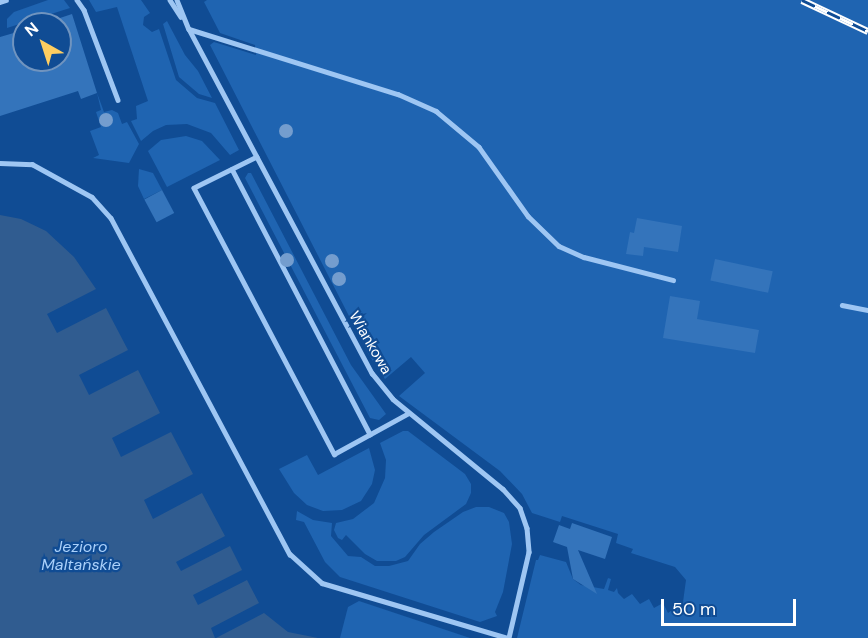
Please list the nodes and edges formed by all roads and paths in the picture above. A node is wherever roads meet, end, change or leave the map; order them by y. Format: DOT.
graph roads {
  1 [pos="6,0"];
  2 [pos="77,0"];
  3 [pos="170,0"];
  4 [pos="177,0"];
  5 [pos="0,2"];
  6 [pos="189,29"];
  7 [pos="118,100"];
  8 [pos="256,157"];
  9 [pos="0,163"];
  10 [pos="232,169"];
  11 [pos="673,280"];
  12 [pos="842,305"];
  13 [pos="868,310"];
  14 [pos="409,413"];
  15 [pos="370,434"];
  16 [pos="508,638"];
  1 -- 5 [label="lane"];
  2 -- 7 [label="lane"];
  3 -- 6 [label="lane, Wiankowa"];
  4 -- 6 [label="lane, Wiankowa"];
  6 -- 8 [label="lane, Wiankowa"];
  6 -- 11 [label="lane"];
  8 -- 10 [label="lane"];
  8 -- 14 [label="lane, Wiankowa"];
  9 -- 16 [label="lane"];
  10 -- 15 [label="lane"];
  10 -- 15 [label="lane"];
  12 -- 13 [label="lane"];
  14 -- 15 [label="lane"];
  14 -- 16 [label="lane, Wiankowa"];
}
